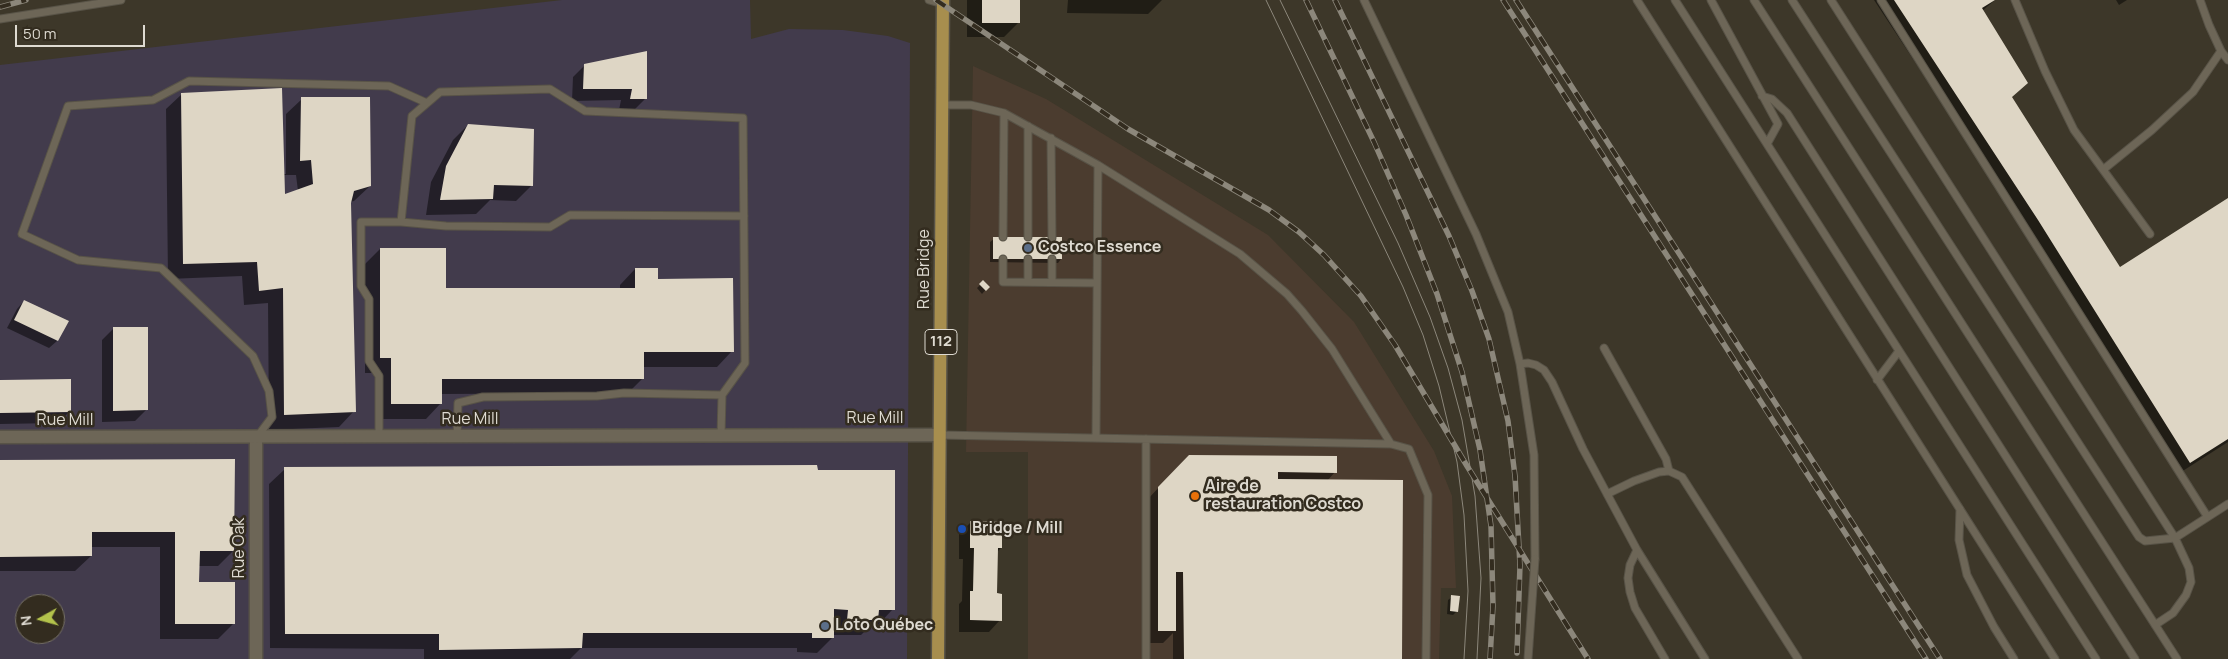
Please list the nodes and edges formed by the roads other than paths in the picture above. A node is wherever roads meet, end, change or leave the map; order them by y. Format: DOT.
graph roads {
  1 [pos="121,0"];
  2 [pos="929,0"];
  3 [pos="1364,0"];
  4 [pos="1637,0"];
  5 [pos="1675,0"];
  6 [pos="1711,0"];
  7 [pos="1754,0"];
  8 [pos="1792,0"];
  9 [pos="1831,0"];
  10 [pos="1881,0"];
  11 [pos="2015,0"];
  12 [pos="2200,0"];
  13 [pos="943,2"];
  14 [pos="0,19"];
  15 [pos="2221,52"];
  16 [pos="2228,60"];
  17 [pos="1762,96"];
  18 [pos="427,102"];
  19 [pos="942,105"];
  20 [pos="1004,113"];
  21 [pos="1028,126"];
  22 [pos="1051,138"];
  23 [pos="1767,144"];
  24 [pos="1098,165"];
  25 [pos="2104,169"];
  26 [pos="744,216"];
  27 [pos="401,222"];
  28 [pos="2150,234"];
  29 [pos="1003,237"];
  30 [pos="1028,237"];
  31 [pos="1052,238"];
  32 [pos="1003,259"];
  33 [pos="1028,259"];
  34 [pos="1052,260"];
  35 [pos="1028,282"];
  36 [pos="1052,282"];
  37 [pos="1097,283"];
  38 [pos="1604,348"];
  39 [pos="1899,351"];
  40 [pos="1520,364"];
  41 [pos="1877,380"];
  42 [pos="722,395"];
  43 [pos="941,435"];
  44 [pos="722,436"];
  45 [pos="0,437"];
  46 [pos="256,437"];
  47 [pos="379,437"];
  48 [pos="457,437"];
  49 [pos="1096,438"];
  50 [pos="1146,439"];
  51 [pos="1391,444"];
  52 [pos="1669,471"];
  53 [pos="1607,494"];
  54 [pos="2228,504"];
  55 [pos="1960,509"];
  56 [pos="2207,516"];
  57 [pos="2175,538"];
  58 [pos="1637,550"];
  59 [pos="2155,625"];
  60 [pos="256,659"];
  61 [pos="938,659"];
  62 [pos="1146,659"];
  63 [pos="1426,659"];
  64 [pos="1528,659"];
  65 [pos="1665,659"];
  66 [pos="1705,659"];
  67 [pos="1798,659"];
  68 [pos="2014,659"];
  69 [pos="2056,659"];
  70 [pos="2096,659"];
  71 [pos="2135,659"];
  72 [pos="2177,659"];
  1 -- 14 [label="lane"];
  2 -- 13 [label="lane"];
  3 -- 40 [label="lane"];
  4 -- 41 [label="lane"];
  5 -- 23 [label="lane"];
  6 -- 17 [label="lane"];
  7 -- 59 [label="lane"];
  8 -- 57 [label="lane"];
  9 -- 57 [label="lane"];
  10 -- 56 [label="lane"];
  11 -- 25 [label="lane"];
  12 -- 15 [label="lane"];
  13 -- 19 [label="main road, Rue Bridge / 112"];
  15 -- 16 [label="lane"];
  15 -- 25 [label="lane"];
  17 -- 23 [label="lane"];
  17 -- 71 [label="lane"];
  18 -- 26 [label="lane"];
  18 -- 27 [label="lane"];
  18 -- 46 [label="lane"];
  19 -- 20 [label="lane"];
  19 -- 43 [label="main road, Rue Bridge / 112"];
  20 -- 21 [label="lane"];
  20 -- 29 [label="lane"];
  21 -- 22 [label="lane"];
  21 -- 30 [label="lane"];
  22 -- 24 [label="lane"];
  22 -- 31 [label="lane"];
  23 -- 39 [label="lane"];
  24 -- 37 [label="lane"];
  24 -- 51 [label="lane"];
  25 -- 28 [label="lane"];
  26 -- 27 [label="lane"];
  26 -- 42 [label="lane"];
  27 -- 47 [label="lane"];
  32 -- 35 [label="lane"];
  33 -- 35 [label="lane"];
  34 -- 36 [label="lane"];
  35 -- 36 [label="lane"];
  36 -- 37 [label="lane"];
  37 -- 49 [label="lane"];
  38 -- 52 [label="lane"];
  39 -- 41 [label="lane"];
  39 -- 70 [label="lane"];
  40 -- 53 [label="lane"];
  40 -- 64 [label="lane, bridge"];
  41 -- 55 [label="lane"];
  42 -- 44 [label="lane"];
  42 -- 48 [label="lane"];
  43 -- 44 [label="street, Rue Mill"];
  43 -- 49 [label="lane"];
  43 -- 61 [label="main road, Rue Bridge / 112"];
  44 -- 48 [label="street, Rue Mill"];
  45 -- 46 [label="street, Rue Mill"];
  46 -- 47 [label="street, Rue Mill"];
  46 -- 60 [label="street, Rue Oak"];
  47 -- 48 [label="street, Rue Mill"];
  49 -- 50 [label="lane"];
  50 -- 51 [label="lane"];
  50 -- 62 [label="lane"];
  51 -- 63 [label="lane"];
  52 -- 53 [label="lane"];
  52 -- 67 [label="lane"];
  53 -- 58 [label="lane"];
  54 -- 56 [label="lane"];
  55 -- 68 [label="lane"];
  55 -- 69 [label="lane"];
  56 -- 57 [label="lane"];
  57 -- 59 [label="lane"];
  58 -- 65 [label="lane"];
  58 -- 66 [label="lane"];
  59 -- 72 [label="lane"];
}
